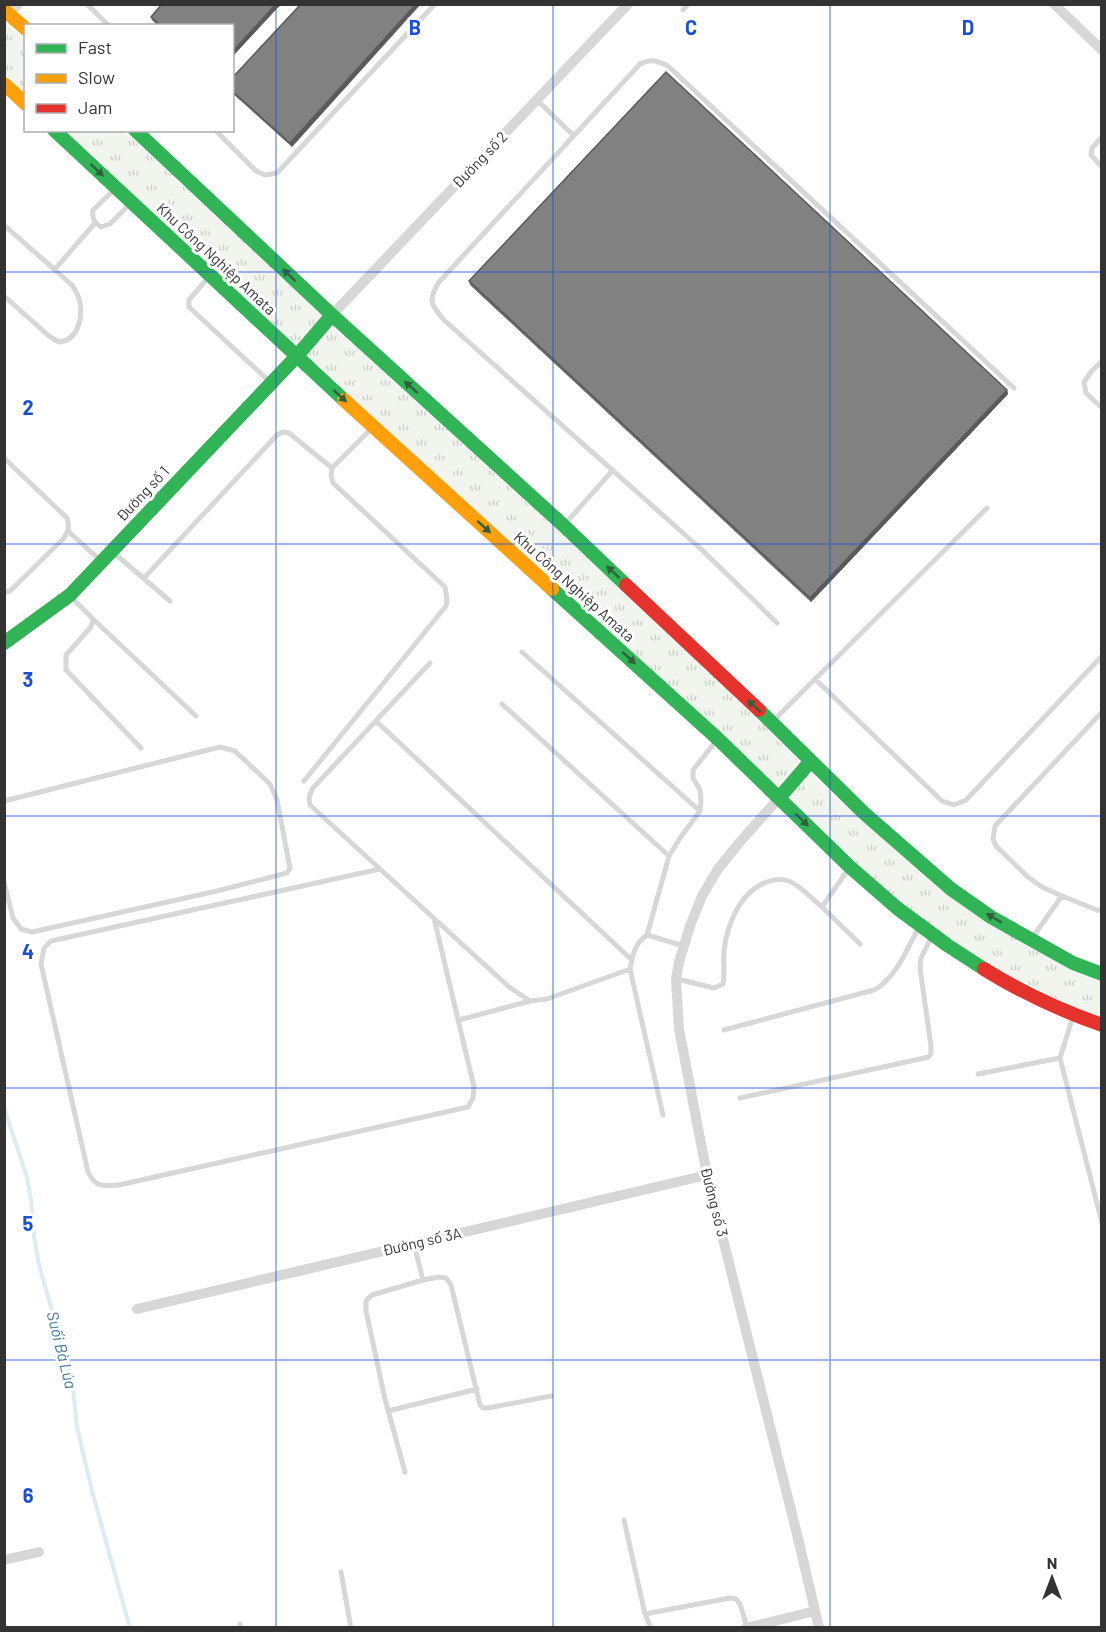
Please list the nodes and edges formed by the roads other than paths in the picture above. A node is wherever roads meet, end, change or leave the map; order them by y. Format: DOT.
graph roads {
  1 [pos="435,4"];
  2 [pos="628,4"];
  3 [pos="688,4"];
  4 [pos="1054,4"];
  5 [pos="92,6"];
  6 [pos="11,10"];
  7 [pos="683,10"];
  8 [pos="107,24"];
  9 [pos="24,26"];
  10 [pos="1101,50"];
  11 [pos="4,84"];
  12 [pos="537,100"];
  13 [pos="24,102"];
  14 [pos="56,132"];
  15 [pos="137,132"];
  16 [pos="216,132"];
  17 [pos="573,135"];
  18 [pos="1101,137"];
  19 [pos="1101,168"];
  20 [pos="116,188"];
  21 [pos="132,203"];
  22 [pos="95,223"];
  23 [pos="4,225"];
  24 [pos="55,269"];
  25 [pos="210,275"];
  26 [pos="4,296"];
  27 [pos="332,315"];
  28 [pos="296,357"];
  29 [pos="1101,361"];
  30 [pos="271,383"];
  31 [pos="1014,388"];
  32 [pos="1101,408"];
  33 [pos="373,426"];
  34 [pos="4,458"];
  35 [pos="332,468"];
  36 [pos="613,470"];
  37 [pos="987,508"];
  38 [pos="563,525"];
  39 [pos="68,531"];
  40 [pos="112,550"];
  41 [pos="101,562"];
  42 [pos="144,578"];
  43 [pos="4,592"];
  44 [pos="70,595"];
  45 [pos="170,601"];
  46 [pos="93,619"];
  47 [pos="777,623"];
  48 [pos="4,644"];
  49 [pos="522,652"];
  50 [pos="1101,656"];
  51 [pos="430,663"];
  52 [pos="815,679"];
  53 [pos="502,704"];
  54 [pos="1101,712"];
  55 [pos="196,716"];
  56 [pos="376,721"];
  57 [pos="771,722"];
  58 [pos="718,739"];
  59 [pos="141,748"];
  60 [pos="810,762"];
  61 [pos="304,781"];
  62 [pos="779,798"];
  63 [pos="4,801"];
  64 [pos="700,811"];
  65 [pos="669,856"];
  66 [pos="850,867"];
  67 [pos="380,869"];
  68 [pos="4,882"];
  69 [pos="1062,896"];
  70 [pos="822,907"];
  71 [pos="1101,911"];
  72 [pos="434,918"];
  73 [pos="920,926"];
  74 [pos="647,935"];
  75 [pos="932,935"];
  76 [pos="1030,939"];
  77 [pos="860,944"];
  78 [pos="684,946"];
  79 [pos="632,960"];
  80 [pos="630,969"];
  81 [pos="1101,974"];
  82 [pos="676,979"];
  83 [pos="530,1001"];
  84 [pos="1074,1015"];
  85 [pos="459,1020"];
  86 [pos="1101,1025"];
  87 [pos="724,1029"];
  88 [pos="1060,1058"];
  89 [pos="978,1074"];
  90 [pos="740,1098"];
  91 [pos="663,1115"];
  92 [pos="707,1175"];
  93 [pos="1101,1223"];
  94 [pos="414,1244"];
  95 [pos="423,1280"];
  96 [pos="137,1309"];
  97 [pos="477,1389"];
  98 [pos="551,1396"];
  99 [pos="388,1411"];
  100 [pos="405,1472"];
  101 [pos="624,1520"];
  102 [pos="39,1552"];
  103 [pos="4,1560"];
  104 [pos="341,1572"];
  105 [pos="815,1611"];
  106 [pos="645,1614"];
  107 [pos="760,1626"];
  108 [pos="747,1627"];
  109 [pos="351,1628"];
  110 [pos="651,1628"];
  111 [pos="819,1628"];
  1 -- 16 [label="lane"];
  2 -- 12 [label="street, Đường số 2"];
  3 -- 7 [label="lane"];
  4 -- 10 [label="street"];
  5 -- 8 [label="lane"];
  6 -- 9 [label="street"];
  11 -- 13 [label="street"];
  12 -- 17 [label="lane"];
  12 -- 27 [label="street, Đường số 2"];
  14 -- 20 [label="street, Khu Công Nghiệp Amata, one-way"];
  27 -- 15 [label="street, one-way"];
  17 -- 31 [label="lane"];
  17 -- 36 [label="lane"];
  18 -- 19 [label="lane"];
  20 -- 21 [label="street, Khu Công Nghiệp Amata"];
  20 -- 22 [label="lane"];
  21 -- 22 [label="lane"];
  21 -- 25 [label="street, Khu Công Nghiệp Amata"];
  22 -- 24 [label="lane"];
  23 -- 24 [label="lane"];
  24 -- 26 [label="lane"];
  25 -- 28 [label="street, Khu Công Nghiệp Amata"];
  25 -- 30 [label="lane"];
  27 -- 28 [label="street, Đường số 1"];
  38 -- 27 [label="street, one-way"];
  28 -- 30 [label="street, Đường số 1"];
  28 -- 33 [label="street, Khu Công Nghiệp Amata, one-way"];
  29 -- 32 [label="lane"];
  30 -- 40 [label="street, Đường số 1"];
  33 -- 35 [label="lane"];
  33 -- 58 [label="street, Khu Công Nghiệp Amata, one-way"];
  34 -- 39 [label="lane"];
  35 -- 42 [label="lane"];
  35 -- 61 [label="lane"];
  36 -- 38 [label="lane"];
  36 -- 47 [label="lane"];
  37 -- 52 [label="lane"];
  57 -- 38 [label="street, one-way"];
  39 -- 41 [label="lane"];
  39 -- 43 [label="lane"];
  40 -- 41 [label="street, Đường số 1"];
  40 -- 42 [label="lane"];
  41 -- 44 [label="street, Đường số 1"];
  42 -- 45 [label="lane"];
  44 -- 46 [label="lane"];
  44 -- 48 [label="street, Đường số 1"];
  46 -- 55 [label="lane"];
  46 -- 59 [label="lane"];
  49 -- 64 [label="lane"];
  50 -- 52 [label="lane"];
  51 -- 56 [label="lane"];
  52 -- 57 [label="lane"];
  53 -- 65 [label="lane"];
  54 -- 69 [label="lane"];
  56 -- 67 [label="lane"];
  56 -- 79 [label="lane"];
  57 -- 60 [label="street"];
  58 -- 62 [label="street, Khu Công Nghiệp Amata"];
  58 -- 64 [label="lane"];
  60 -- 62 [label="street"];
  76 -- 60 [label="street, one-way"];
  62 -- 66 [label="street, Khu Công Nghiệp Amata, one-way"];
  62 -- 78 [label="street, Đường số 3"];
  63 -- 68 [label="lane"];
  64 -- 65 [label="lane"];
  65 -- 74 [label="lane"];
  66 -- 70 [label="lane"];
  66 -- 73 [label="street, Khu Công Nghiệp Amata"];
  67 -- 72 [label="lane"];
  67 -- 85 [label="lane"];
  69 -- 71 [label="lane"];
  69 -- 76 [label="lane"];
  70 -- 77 [label="lane"];
  70 -- 82 [label="lane"];
  72 -- 83 [label="lane"];
  72 -- 85 [label="lane"];
  73 -- 75 [label="street, Khu Công Nghiệp Amata"];
  73 -- 87 [label="lane"];
  74 -- 78 [label="lane"];
  74 -- 79 [label="lane"];
  75 -- 84 [label="street, Khu Công Nghiệp Amata"];
  75 -- 90 [label="lane"];
  76 -- 81 [label="street"];
  78 -- 82 [label="street, Đường số 3"];
  79 -- 80 [label="lane"];
  80 -- 83 [label="lane"];
  80 -- 91 [label="lane"];
  82 -- 92 [label="street, Đường số 3"];
  83 -- 85 [label="lane"];
  84 -- 86 [label="street, Khu Công Nghiệp Amata"];
  84 -- 88 [label="lane"];
  88 -- 89 [label="lane"];
  88 -- 93 [label="lane"];
  92 -- 94 [label="street, Đường số 3A"];
  92 -- 105 [label="street, Đường số 3"];
  94 -- 95 [label="lane"];
  94 -- 96 [label="street, Đường số 3A"];
  95 -- 97 [label="lane"];
  95 -- 99 [label="lane"];
  97 -- 98 [label="lane"];
  97 -- 99 [label="lane"];
  99 -- 100 [label="lane"];
  101 -- 106 [label="lane"];
  102 -- 103 [label="street"];
  104 -- 109 [label="lane"];
  105 -- 107 [label="street"];
  105 -- 111 [label="street, Đường số 3"];
  106 -- 108 [label="lane"];
  106 -- 110 [label="lane"];
  107 -- 108 [label="street"];
}
